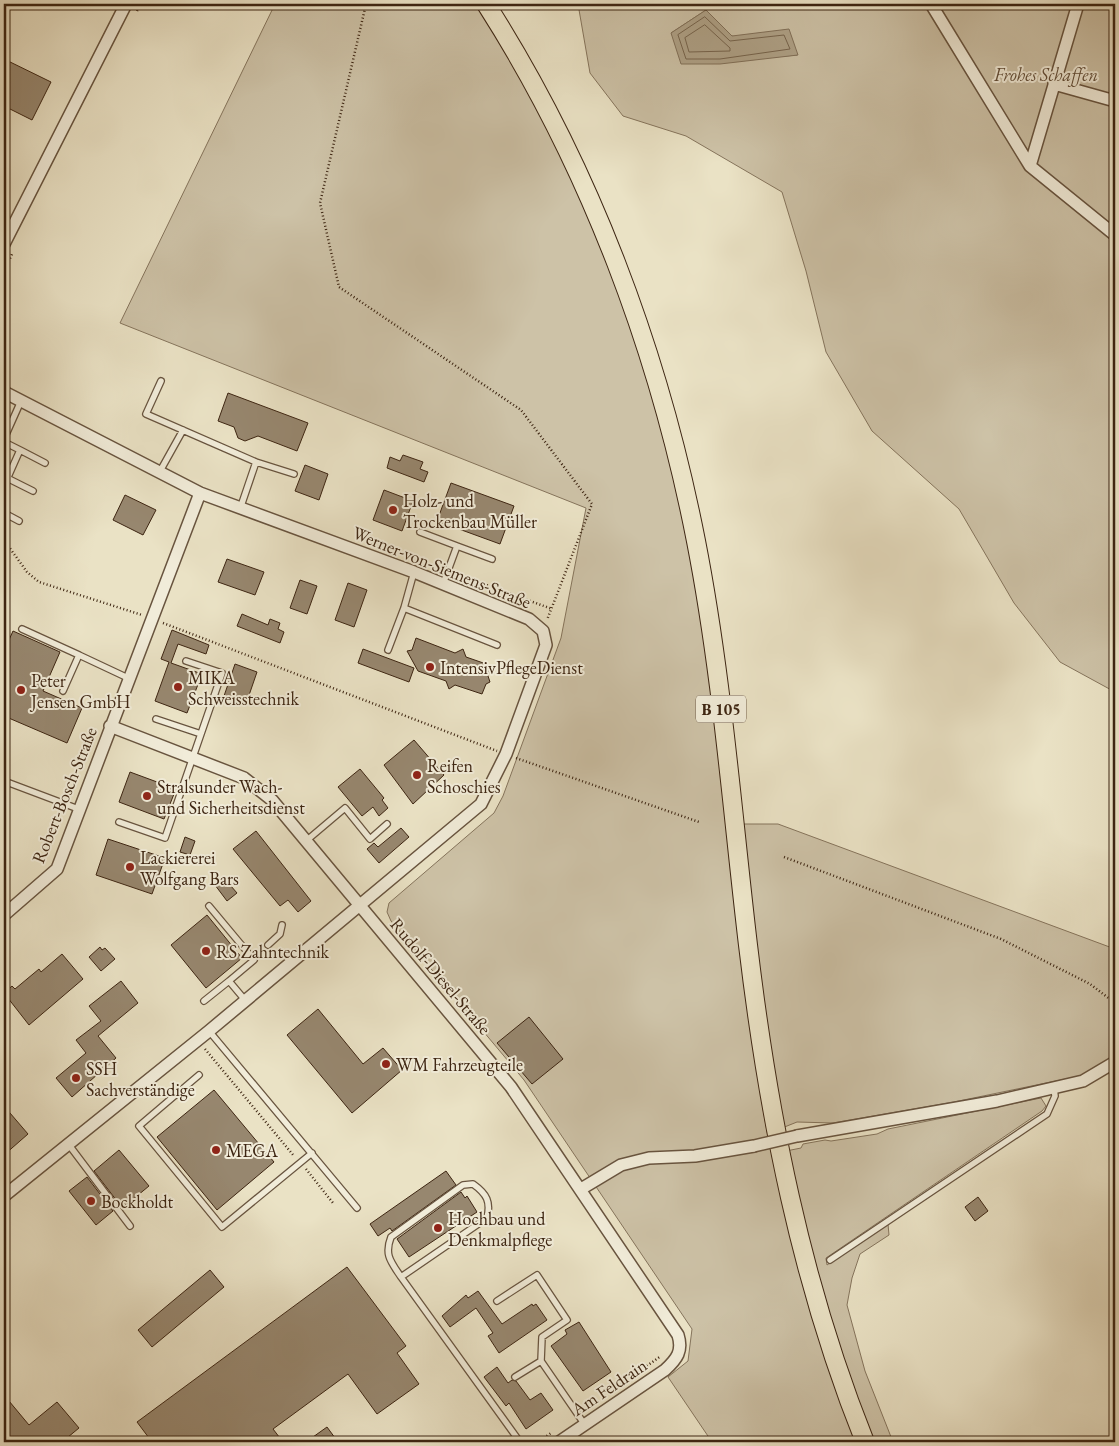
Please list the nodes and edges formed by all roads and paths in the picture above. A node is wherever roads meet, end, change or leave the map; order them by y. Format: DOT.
graph roads {
  1 [pos="126,4"];
  2 [pos="366,4"];
  3 [pos="486,4"];
  4 [pos="931,4"];
  5 [pos="1078,4"];
  6 [pos="1054,84"];
  7 [pos="1115,101"];
  8 [pos="1030,166"];
  9 [pos="1115,235"];
  10 [pos="4,244"];
  11 [pos="4,377"];
  12 [pos="161,381"];
  13 [pos="12,382"];
  14 [pos="4,392"];
  15 [pos="21,401"];
  16 [pos="183,430"];
  17 [pos="4,440"];
  18 [pos="20,450"];
  19 [pos="256,462"];
  20 [pos="45,463"];
  21 [pos="159,473"];
  22 [pos="294,474"];
  23 [pos="7,478"];
  24 [pos="4,486"];
  25 [pos="33,491"];
  26 [pos="200,493"];
  27 [pos="240,508"];
  28 [pos="4,513"];
  29 [pos="19,520"];
  30 [pos="420,532"];
  31 [pos="4,540"];
  32 [pos="457,546"];
  33 [pos="492,559"];
  34 [pos="421,561"];
  35 [pos="448,571"];
  36 [pos="414,572"];
  37 [pos="443,584"];
  38 [pos="404,608"];
  39 [pos="552,609"];
  40 [pos="151,618"];
  41 [pos="22,629"];
  42 [pos="544,631"];
  43 [pos="497,645"];
  44 [pos="388,650"];
  45 [pos="80,655"];
  46 [pos="186,661"];
  47 [pos="128,678"];
  48 [pos="64,691"];
  49 [pos="156,718"];
  50 [pos="110,726"];
  51 [pos="201,734"];
  52 [pos="506,754"];
  53 [pos="193,757"];
  54 [pos="4,781"];
  55 [pos="81,810"];
  56 [pos="119,822"];
  57 [pos="699,822"];
  58 [pos="387,824"];
  59 [pos="306,841"];
  60 [pos="784,857"];
  61 [pos="359,904"];
  62 [pos="210,906"];
  63 [pos="4,915"];
  64 [pos="282,925"];
  65 [pos="268,945"];
  66 [pos="229,981"];
  67 [pos="245,1000"];
  68 [pos="204,1001"];
  69 [pos="1115,1003"];
  70 [pos="209,1031"];
  71 [pos="197,1040"];
  72 [pos="1115,1062"];
  73 [pos="199,1075"];
  74 [pos="1054,1087"];
  75 [pos="69,1145"];
  76 [pos="312,1153"];
  77 [pos="300,1162"];
  78 [pos="581,1189"];
  79 [pos="4,1196"];
  80 [pos="333,1202"];
  81 [pos="357,1208"];
  82 [pos="130,1226"];
  83 [pos="830,1260"];
  84 [pos="401,1276"];
  85 [pos="497,1301"];
  86 [pos="677,1359"];
  87 [pos="541,1360"];
  88 [pos="515,1378"];
  89 [pos="585,1425"];
  90 [pos="565,1441"];
  91 [pos="520,1442"];
  92 [pos="865,1442"];
  1 -- 10 [label="street"];
  2 -- 39 [label="path"];
  3 -- 92 [label="highway, B 105"];
  4 -- 8 [label="street"];
  5 -- 6 [label="street"];
  6 -- 7 [label="street"];
  6 -- 8 [label="street"];
  8 -- 9 [label="street"];
  11 -- 13 [label="path"];
  12 -- 16 [label="lane"];
  14 -- 15 [label="street, Werner-von-Siemens-Straße"];
  15 -- 17 [label="lane"];
  15 -- 21 [label="street, Werner-von-Siemens-Straße"];
  16 -- 19 [label="lane"];
  16 -- 21 [label="lane"];
  17 -- 18 [label="lane"];
  18 -- 20 [label="lane"];
  18 -- 23 [label="lane"];
  19 -- 22 [label="lane"];
  19 -- 27 [label="lane"];
  21 -- 26 [label="street, Werner-von-Siemens-Straße"];
  23 -- 24 [label="lane"];
  23 -- 25 [label="lane"];
  26 -- 27 [label="street, Werner-von-Siemens-Straße"];
  26 -- 40 [label="street"];
  27 -- 36 [label="street, Werner-von-Siemens-Straße"];
  28 -- 29 [label="lane"];
  30 -- 32 [label="lane"];
  31 -- 40 [label="path"];
  32 -- 33 [label="lane"];
  32 -- 35 [label="lane"];
  34 -- 35 [label="path"];
  35 -- 37 [label="lane"];
  35 -- 39 [label="path"];
  36 -- 37 [label="street, Werner-von-Siemens-Straße"];
  36 -- 38 [label="lane"];
  37 -- 42 [label="street, Werner-von-Siemens-Straße"];
  38 -- 43 [label="lane"];
  38 -- 44 [label="lane"];
  39 -- 42 [label="path"];
  40 -- 47 [label="street"];
  40 -- 52 [label="path"];
  41 -- 45 [label="lane"];
  42 -- 52 [label="street, Werner-von-Siemens-Straße"];
  45 -- 47 [label="lane"];
  45 -- 48 [label="lane"];
  46 -- 51 [label="lane"];
  47 -- 50 [label="street"];
  49 -- 51 [label="lane"];
  50 -- 53 [label="street, Rudolf-Diesel-Straße"];
  50 -- 55 [label="street, Robert-Bosch-Straße"];
  51 -- 53 [label="lane"];
  52 -- 57 [label="path"];
  52 -- 61 [label="street, Werner-von-Siemens-Straße"];
  53 -- 56 [label="lane"];
  53 -- 59 [label="street, Rudolf-Diesel-Straße"];
  54 -- 55 [label="lane"];
  55 -- 63 [label="street, Robert-Bosch-Straße"];
  58 -- 59 [label="lane"];
  59 -- 61 [label="street, Rudolf-Diesel-Straße"];
  60 -- 69 [label="path"];
  61 -- 67 [label="street"];
  61 -- 78 [label="street, Rudolf-Diesel-Straße"];
  62 -- 66 [label="lane"];
  64 -- 65 [label="lane"];
  66 -- 67 [label="lane"];
  66 -- 68 [label="lane"];
  67 -- 70 [label="street"];
  70 -- 71 [label="street"];
  70 -- 76 [label="lane"];
  71 -- 75 [label="street"];
  71 -- 77 [label="path"];
  72 -- 74 [label="street"];
  73 -- 77 [label="lane"];
  74 -- 78 [label="street, bridge"];
  74 -- 83 [label="lane"];
  75 -- 79 [label="street"];
  75 -- 82 [label="lane"];
  76 -- 77 [label="lane"];
  76 -- 81 [label="lane"];
  77 -- 80 [label="path"];
  78 -- 86 [label="street, Rudolf-Diesel-Straße"];
  84 -- 84 [label="lane"];
  84 -- 91 [label="lane"];
  85 -- 87 [label="lane"];
  86 -- 89 [label="street, Am Feldrain"];
  87 -- 88 [label="lane"];
  87 -- 89 [label="lane"];
  89 -- 90 [label="street, Am Feldrain"];
}
